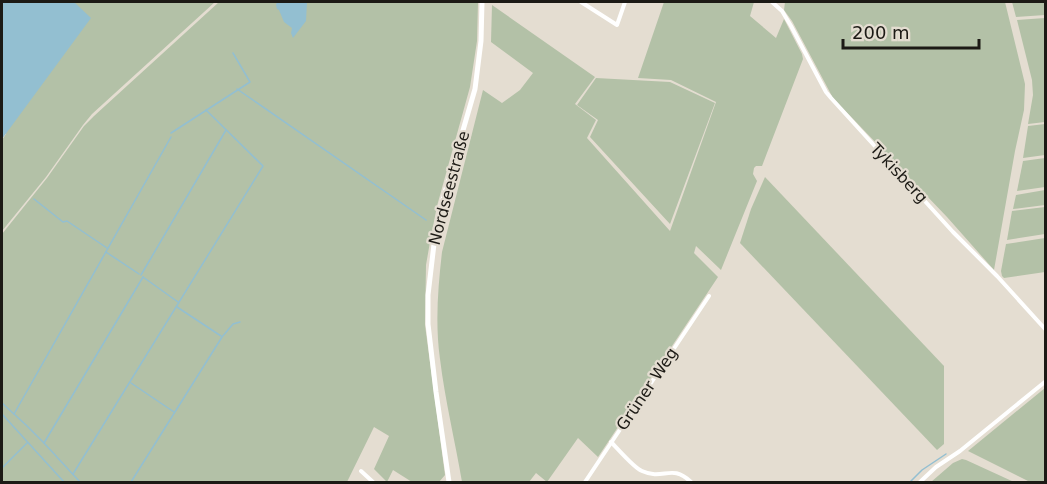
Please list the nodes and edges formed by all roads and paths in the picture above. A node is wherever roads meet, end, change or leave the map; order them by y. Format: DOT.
graph roads {
  1 [pos="482,2"];
  2 [pos="581,2"];
  3 [pos="626,2"];
  4 [pos="772,2"];
  5 [pos="710,296"];
  6 [pos="1046,330"];
  7 [pos="1046,381"];
  8 [pos="611,442"];
  9 [pos="361,471"];
  10 [pos="373,483"];
  11 [pos="449,483"];
  12 [pos="585,483"];
  13 [pos="691,483"];
  14 [pos="920,483"];
  1 -- 11 [label="main road, Nordseestraße"];
  2 -- 3 [label="street"];
  4 -- 6 [label="street, Tykisberg"];
  5 -- 8 [label="street, Grüner Weg"];
  7 -- 14 [label="street"];
  8 -- 12 [label="street, Grüner Weg"];
  8 -- 13 [label="street"];
  9 -- 10 [label="street"];
}
